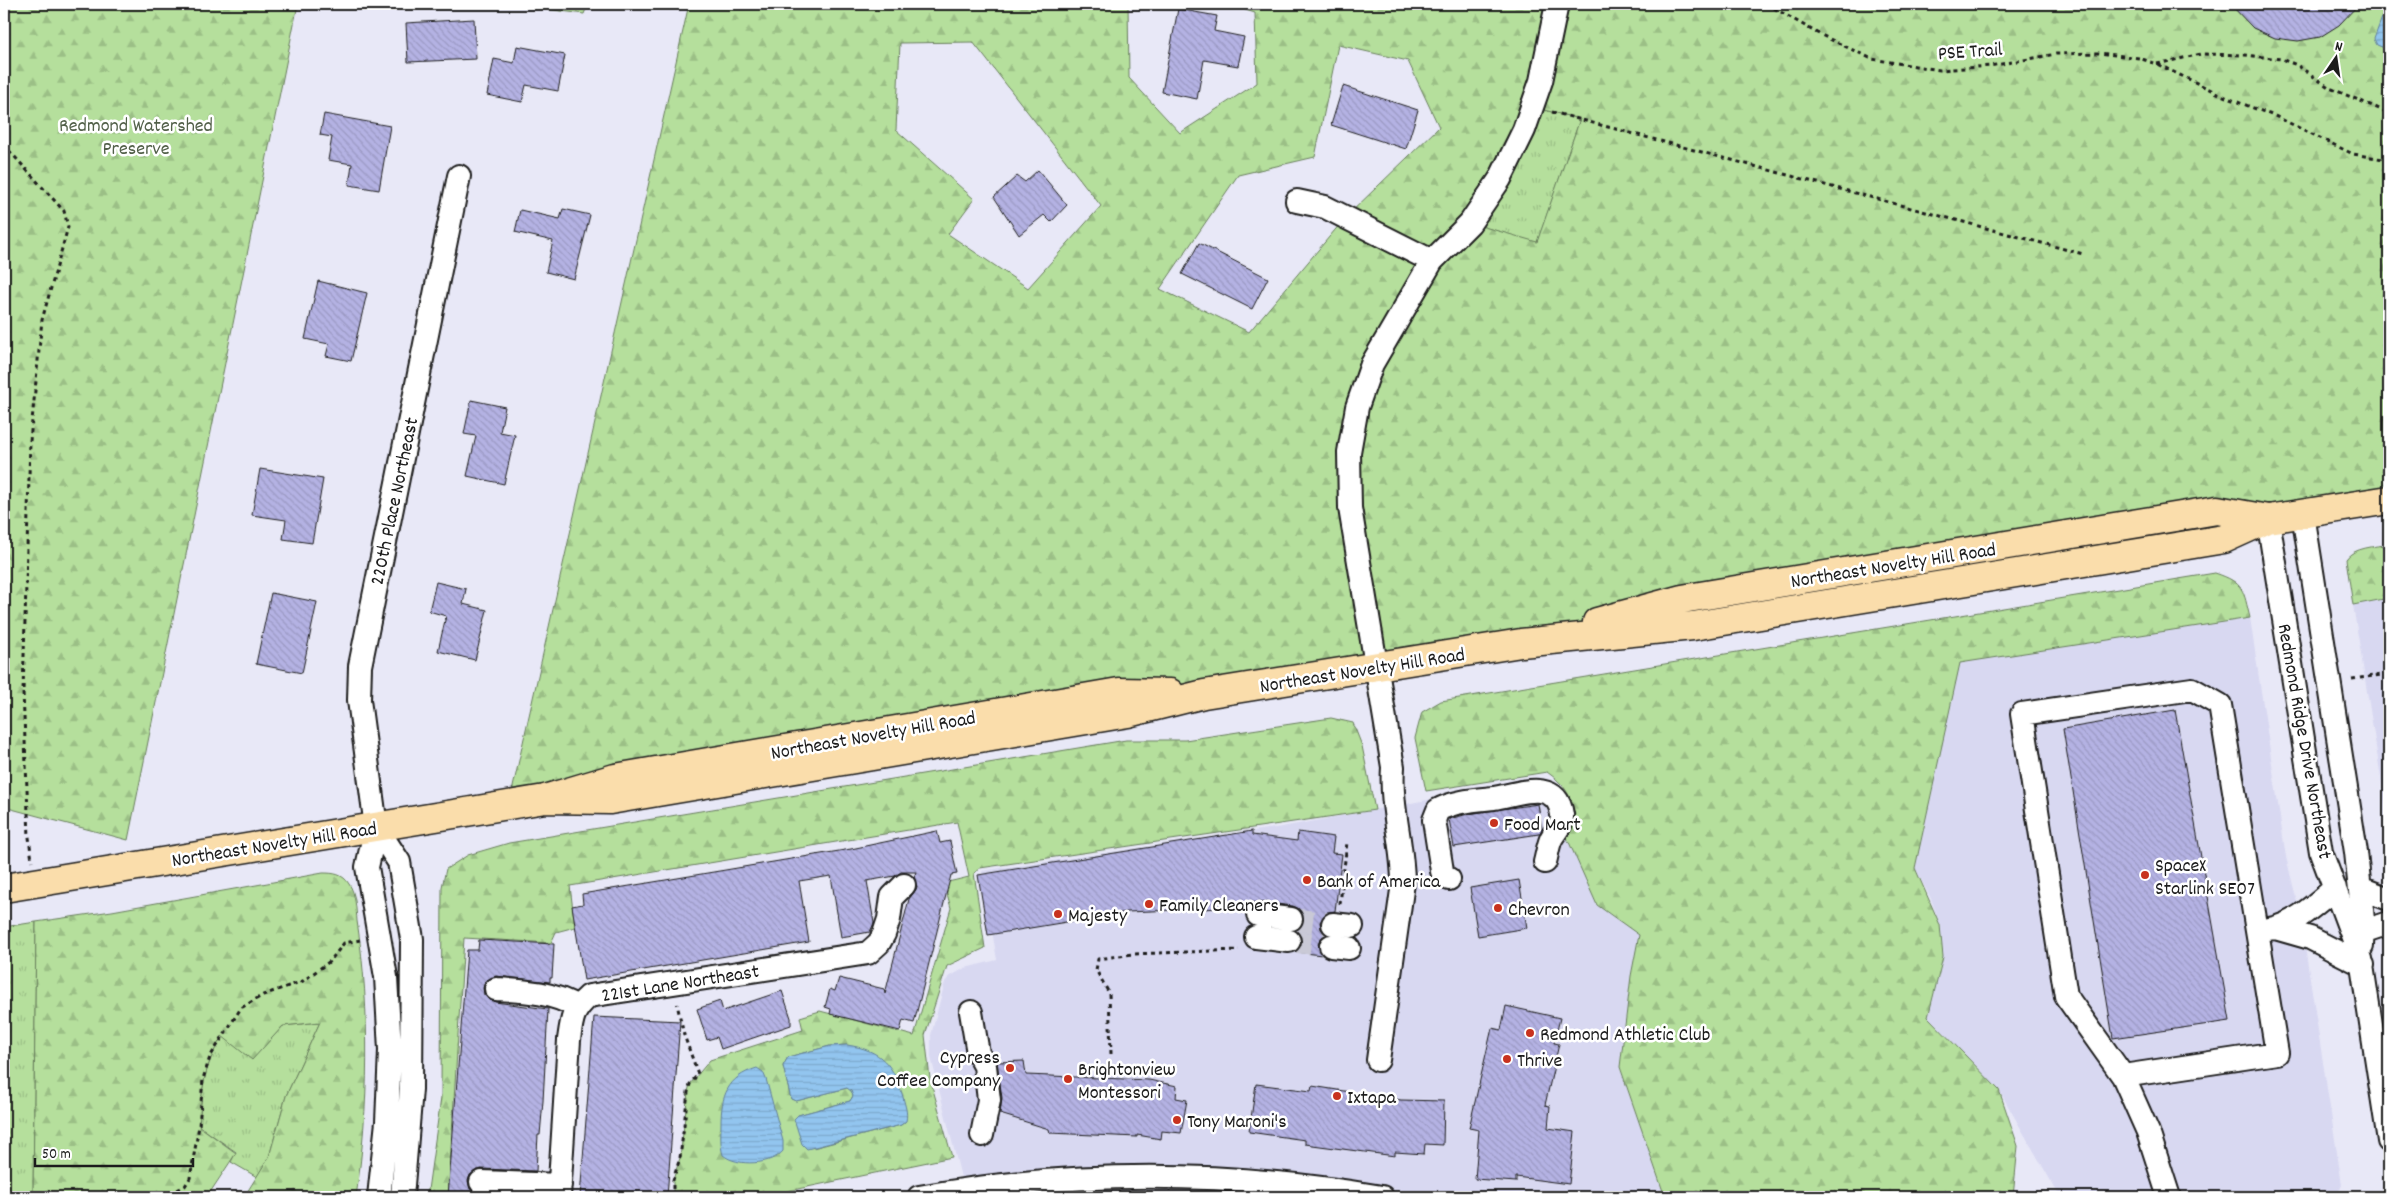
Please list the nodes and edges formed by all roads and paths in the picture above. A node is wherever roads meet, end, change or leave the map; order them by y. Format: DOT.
graph roads {
  1 [pos="1557,4"];
  2 [pos="1767,4"];
  3 [pos="2157,64"];
  4 [pos="1532,107"];
  5 [pos="2389,113"];
  6 [pos="4,145"];
  7 [pos="2389,160"];
  8 [pos="459,176"];
  9 [pos="1297,201"];
  10 [pos="2083,254"];
  11 [pos="1432,261"];
  12 [pos="2389,500"];
  13 [pos="2304,514"];
  14 [pos="2268,520"];
  15 [pos="1378,667"];
  16 [pos="2389,674"];
  17 [pos="2352,679"];
  18 [pos="376,827"];
  19 [pos="1347,842"];
  20 [pos="1545,862"];
  21 [pos="1449,879"];
  22 [pos="36,883"];
  23 [pos="904,884"];
  24 [pos="4,888"];
  25 [pos="2335,888"];
  26 [pos="2360,888"];
  27 [pos="2389,899"];
  28 [pos="2389,923"];
  29 [pos="2267,929"];
  30 [pos="1290,930"];
  31 [pos="1254,932"];
  32 [pos="2362,932"];
  33 [pos="1341,935"];
  34 [pos="360,940"];
  35 [pos="2362,962"];
  36 [pos="673,984"];
  37 [pos="496,989"];
  38 [pos="577,1007"];
  39 [pos="971,1012"];
  40 [pos="1111,1054"];
  41 [pos="1378,1060"];
  42 [pos="2123,1076"];
  43 [pos="982,1135"];
  44 [pos="2389,1141"];
  45 [pos="481,1182"];
  46 [pos="559,1191"];
  47 [pos="163,1197"];
  48 [pos="379,1197"];
  49 [pos="402,1197"];
  50 [pos="673,1197"];
  51 [pos="919,1197"];
  52 [pos="1382,1197"];
  53 [pos="2169,1197"];
  1 -- 4 [label="street"];
  2 -- 3 [label="path, PSE Trail"];
  3 -- 5 [label="path, PSE Trail"];
  3 -- 7 [label="path, PSE Trail"];
  4 -- 10 [label="path"];
  4 -- 11 [label="street"];
  6 -- 22 [label="path"];
  8 -- 18 [label="street, 220th Place Northeast"];
  9 -- 11 [label="street"];
  11 -- 15 [label="street"];
  12 -- 13 [label="main road, Northeast Novelty Hill Road"];
  13 -- 14 [label="main road, Northeast Novelty Hill Road"];
  13 -- 26 [label="street, Redmond Ridge Drive Northeast"];
  14 -- 15 [label="main road, Northeast Novelty Hill Road"];
  14 -- 25 [label="street, Redmond Ridge Drive Northeast"];
  15 -- 18 [label="main road, Northeast Novelty Hill Road"];
  15 -- 41 [label="street"];
  16 -- 17 [label="path"];
  18 -- 22 [label="main road, Northeast Novelty Hill Road"];
  18 -- 48 [label="street"];
  18 -- 49 [label="street"];
  19 -- 33 [label="path"];
  20 -- 21 [label="street"];
  22 -- 24 [label="main road, Northeast Novelty Hill Road"];
  23 -- 36 [label="street, 221st Lane Northeast"];
  25 -- 29 [label="street"];
  25 -- 35 [label="street, Redmond Ridge Drive Northeast"];
  26 -- 27 [label="street"];
  26 -- 32 [label="street, Redmond Ridge Drive Northeast"];
  28 -- 32 [label="street"];
  29 -- 35 [label="street"];
  29 -- 42 [label="street"];
  29 -- 42 [label="street"];
  30 -- 31 [label="street"];
  31 -- 40 [label="path"];
  32 -- 35 [label="street, Redmond Ridge Drive Northeast"];
  34 -- 47 [label="path"];
  35 -- 44 [label="street, Redmond Ridge Drive Northeast"];
  36 -- 38 [label="street, 221st Lane Northeast"];
  36 -- 50 [label="path"];
  37 -- 38 [label="street"];
  38 -- 46 [label="street, 221st Lane Northeast"];
  39 -- 43 [label="street"];
  42 -- 53 [label="street"];
  45 -- 46 [label="street"];
  51 -- 52 [label="street"];
}
